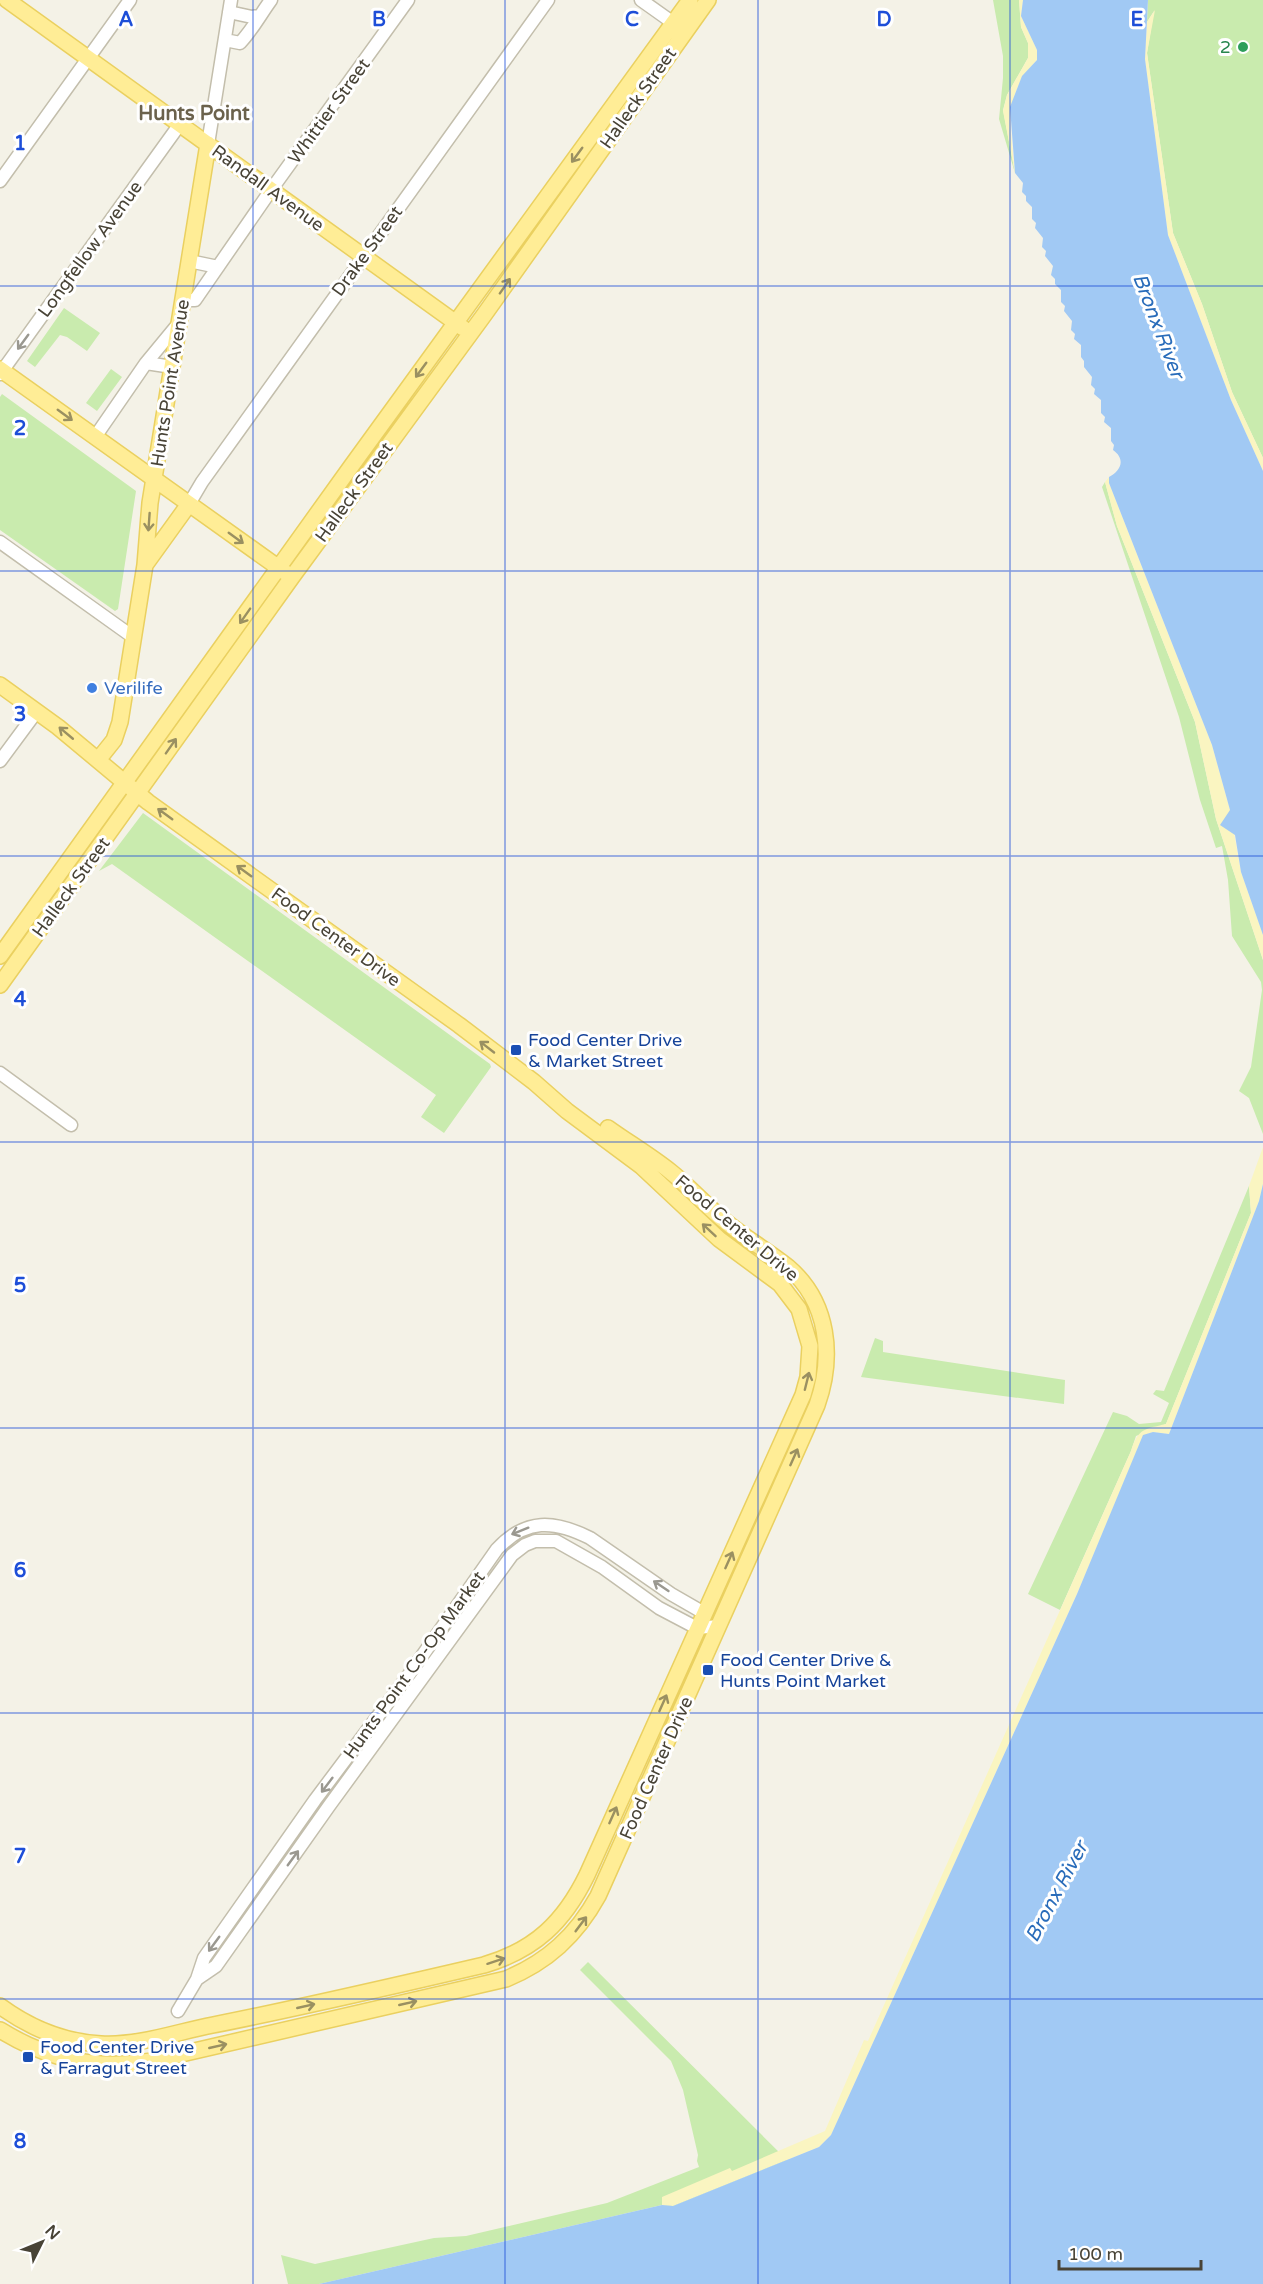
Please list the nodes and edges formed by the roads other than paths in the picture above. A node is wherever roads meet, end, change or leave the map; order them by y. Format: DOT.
graph roads {
  1 [pos="7,0"];
  2 [pos="130,0"];
  3 [pos="271,0"];
  4 [pos="408,0"];
  5 [pos="548,0"];
  6 [pos="641,0"];
  7 [pos="690,0"];
  8 [pos="708,0"];
  9 [pos="230,6"];
  10 [pos="259,16"];
  11 [pos="680,27"];
  12 [pos="225,40"];
  13 [pos="88,58"];
  14 [pos="180,124"];
  15 [pos="208,144"];
  16 [pos="0,181"];
  17 [pos="271,190"];
  18 [pos="364,256"];
  19 [pos="189,261"];
  20 [pos="218,267"];
  21 [pos="183,300"];
  22 [pos="456,322"];
  23 [pos="179,323"];
  24 [pos="471,333"];
  25 [pos="146,363"];
  26 [pos="172,367"];
  27 [pos="1,371"];
  28 [pos="95,437"];
  29 [pos="154,479"];
  30 [pos="189,504"];
  31 [pos="0,542"];
  32 [pos="146,565"];
  33 [pos="278,568"];
  34 [pos="292,577"];
  35 [pos="133,637"];
  36 [pos="0,685"];
  37 [pos="37,711"];
  38 [pos="98,760"];
  39 [pos="0,761"];
  40 [pos="132,789"];
  41 [pos="0,956"];
  42 [pos="0,984"];
  43 [pos="0,1073"];
  44 [pos="534,1082"];
  45 [pos="71,1125"];
  46 [pos="781,1444"];
  47 [pos="753,1549"];
  48 [pos="704,1613"];
  49 [pos="718,1626"];
  50 [pos="697,1628"];
  51 [pos="197,1979"];
  52 [pos="0,2006"];
  53 [pos="178,2011"];
  54 [pos="249,2019"];
  55 [pos="0,2030"];
  56 [pos="99,2065"];
  1 -- 13 [label="main road, Randall Avenue"];
  2 -- 13 [label="street"];
  3 -- 10 [label="street"];
  4 -- 17 [label="street, Whittier Street"];
  5 -- 18 [label="street, Drake Street"];
  6 -- 11 [label="street"];
  7 -- 11 [label="main road, Halleck Street"];
  8 -- 11 [label="main road, Halleck Street"];
  9 -- 10 [label="street"];
  9 -- 12 [label="street, Hunts Point Avenue"];
  10 -- 12 [label="street"];
  11 -- 22 [label="main road, Halleck Street, one-way"];
  24 -- 11 [label="main road, Halleck Street, one-way"];
  12 -- 15 [label="street, Hunts Point Avenue"];
  13 -- 14 [label="main road, Randall Avenue"];
  13 -- 16 [label="street"];
  14 -- 15 [label="main road, Randall Avenue"];
  14 -- 27 [label="street, Longfellow Avenue, one-way"];
  15 -- 17 [label="main road, Randall Avenue"];
  15 -- 19 [label="main road, Hunts Point Avenue"];
  17 -- 18 [label="main road, Randall Avenue"];
  17 -- 20 [label="street, Whittier Street"];
  18 -- 22 [label="main road, Randall Avenue"];
  18 -- 30 [label="street, Drake Street"];
  19 -- 20 [label="street"];
  19 -- 21 [label="main road, Hunts Point Avenue"];
  20 -- 21 [label="street, Whittier Street"];
  21 -- 23 [label="main road, Hunts Point Avenue"];
  22 -- 24 [label="main road, Randall Avenue"];
  22 -- 33 [label="main road, Halleck Street, one-way"];
  23 -- 25 [label="street"];
  23 -- 26 [label="main road, Hunts Point Avenue"];
  24 -- 34 [label="main road, Halleck Street"];
  25 -- 26 [label="street"];
  25 -- 28 [label="street"];
  26 -- 29 [label="main road, Hunts Point Avenue"];
  27 -- 28 [label="main road, one-way"];
  28 -- 29 [label="main road"];
  29 -- 30 [label="main road"];
  29 -- 32 [label="main road, Hunts Point Avenue, one-way"];
  30 -- 32 [label="main road"];
  30 -- 33 [label="main road, one-way"];
  31 -- 35 [label="street"];
  32 -- 35 [label="main road, Hunts Point Avenue"];
  33 -- 34 [label="main road"];
  33 -- 40 [label="main road, Halleck Street, one-way"];
  40 -- 34 [label="main road, Halleck Street, one-way"];
  35 -- 38 [label="main road, Hunts Point Avenue"];
  36 -- 37 [label="main road, Food Center Drive"];
  38 -- 37 [label="main road, Food Center Drive, one-way"];
  37 -- 39 [label="street"];
  38 -- 40 [label="main road, Food Center Drive"];
  40 -- 41 [label="main road, Halleck Street"];
  40 -- 42 [label="main road, Halleck Street"];
  44 -- 40 [label="main road, Food Center Drive, one-way"];
  43 -- 45 [label="street"];
  46 -- 44 [label="main road, Food Center Drive, one-way"];
  47 -- 44 [label="main road, Food Center Drive, one-way"];
  46 -- 47 [label="main road"];
  48 -- 46 [label="main road, Food Center Drive, one-way"];
  47 -- 49 [label="main road, Food Center Drive"];
  48 -- 50 [label="main road, Food Center Drive"];
  48 -- 51 [label="street, Hunts Point Co-Op Market, one-way"];
  49 -- 50 [label="street"];
  56 -- 49 [label="main road, Food Center Drive, one-way"];
  51 -- 50 [label="street, Hunts Point Co-Op Market, one-way"];
  54 -- 50 [label="main road, Food Center Drive, one-way"];
  51 -- 53 [label="street, Hunts Point Co-Op Market"];
  52 -- 54 [label="main road, Food Center Drive"];
  54 -- 56 [label="main road"];
  55 -- 56 [label="main road, Food Center Drive"];
}
